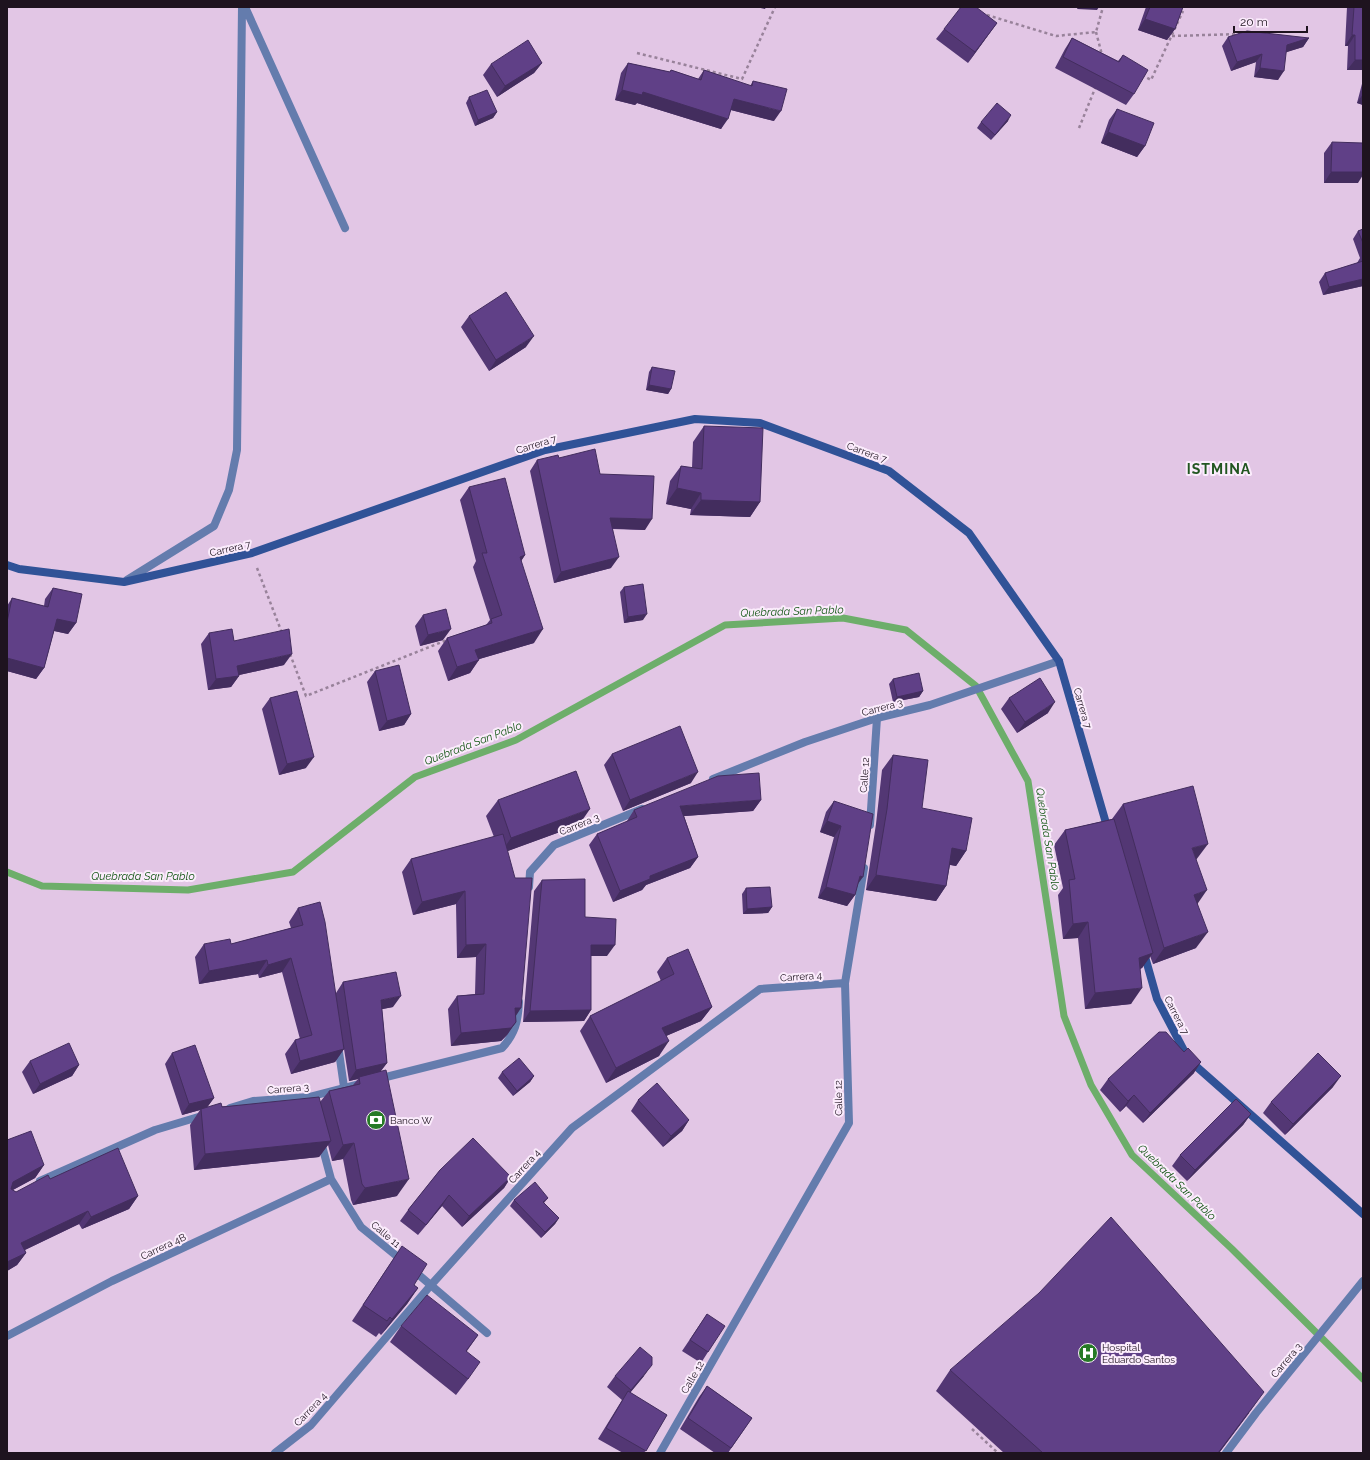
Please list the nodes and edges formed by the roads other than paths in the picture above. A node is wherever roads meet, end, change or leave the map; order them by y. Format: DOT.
graph roads {
  1 [pos="243,7"];
  2 [pos="345,228"];
  3 [pos="7,565"];
  4 [pos="124,582"];
  5 [pos="1058,661"];
  6 [pos="877,718"];
  7 [pos="702,784"];
  8 [pos="650,805"];
  9 [pos="870,831"];
  10 [pos="1110,838"];
  11 [pos="865,861"];
  12 [pos="528,895"];
  13 [pos="1142,945"];
  14 [pos="846,983"];
  15 [pos="520,994"];
  16 [pos="336,1034"];
  17 [pos="344,1087"];
  18 [pos="319,1134"];
  19 [pos="330,1179"];
  20 [pos="35,1184"];
  21 [pos="1363,1214"];
  22 [pos="1363,1281"];
  23 [pos="431,1285"];
  24 [pos="487,1333"];
  25 [pos="7,1336"];
  26 [pos="275,1453"];
  27 [pos="660,1453"];
  28 [pos="1226,1453"];
  1 -- 2 [label="street"];
  1 -- 4 [label="street"];
  3 -- 4 [label="main road, Carrera 7"];
  4 -- 5 [label="main road, Carrera 7"];
  5 -- 6 [label="street, Carrera 3"];
  5 -- 10 [label="main road, Carrera 7"];
  6 -- 7 [label="street, Carrera 3"];
  6 -- 9 [label="street, Calle 12"];
  8 -- 12 [label="street, Carrera 3"];
  11 -- 14 [label="street, Calle 12"];
  13 -- 21 [label="main road, Carrera 7"];
  14 -- 23 [label="street, Carrera 4"];
  14 -- 27 [label="street, Calle 12"];
  15 -- 17 [label="street, Carrera 3"];
  16 -- 17 [label="street"];
  17 -- 20 [label="street, Carrera 3"];
  18 -- 19 [label="street, Calle 11"];
  19 -- 23 [label="street, Calle 11"];
  19 -- 25 [label="street, Carrera 4B"];
  22 -- 28 [label="street, Carrera 3"];
  23 -- 24 [label="street, Calle 11"];
  23 -- 26 [label="street, Carrera 4"];
}
